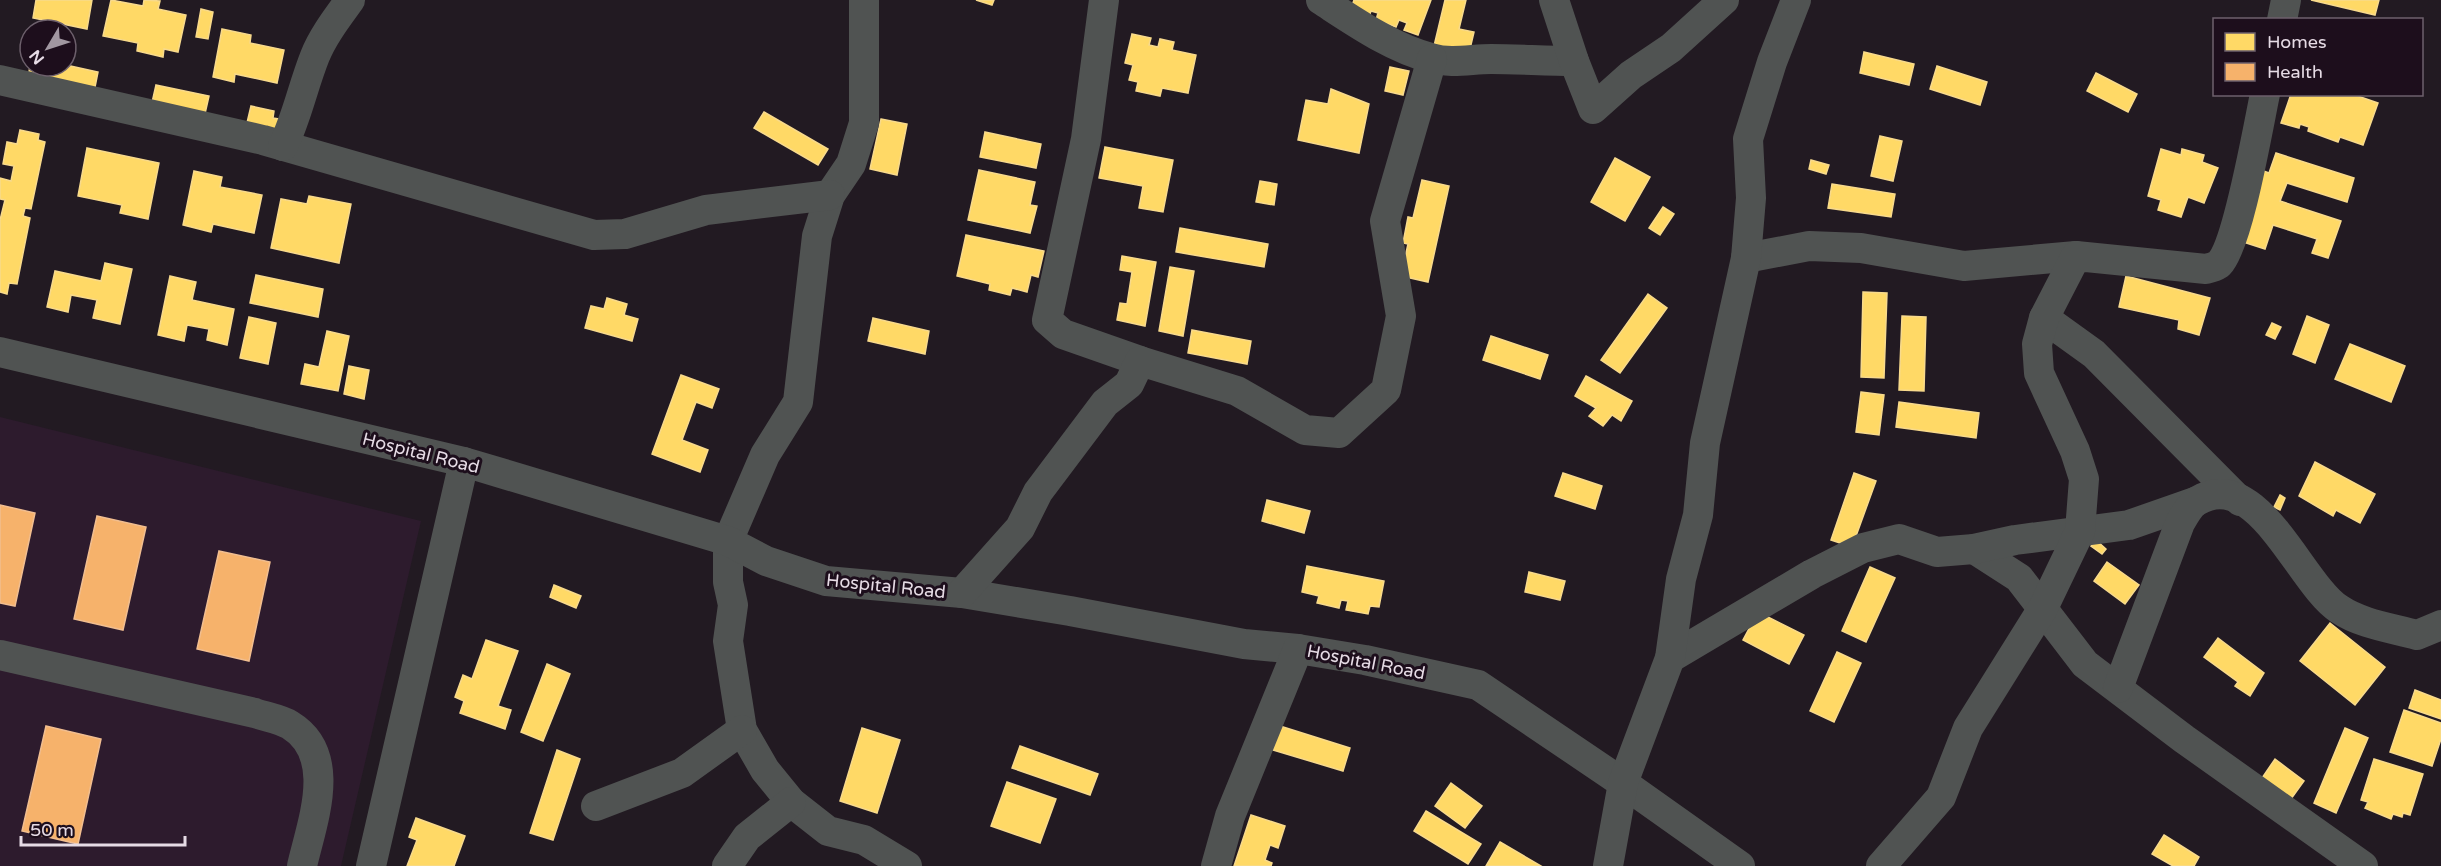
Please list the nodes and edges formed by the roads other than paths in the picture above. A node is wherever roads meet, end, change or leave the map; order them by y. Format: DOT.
graph roads {
  1 [pos="350,0"];
  2 [pos="864,0"];
  3 [pos="1104,0"];
  4 [pos="1321,0"];
  5 [pos="1554,0"];
  6 [pos="1724,0"];
  7 [pos="1796,0"];
  8 [pos="2286,0"];
  9 [pos="2282,18"];
  10 [pos="1432,59"];
  11 [pos="1574,62"];
  12 [pos="0,80"];
  13 [pos="2265,96"];
  14 [pos="283,146"];
  15 [pos="830,195"];
  16 [pos="2076,256"];
  17 [pos="1746,258"];
  18 [pos="2044,318"];
  19 [pos="0,352"];
  20 [pos="1140,361"];
  21 [pos="464,462"];
  22 [pos="2240,501"];
  23 [pos="2195,502"];
  24 [pos="2080,531"];
  25 [pos="728,541"];
  26 [pos="1974,549"];
  27 [pos="962,594"];
  28 [pos="2043,608"];
  29 [pos="2441,625"];
  30 [pos="1298,648"];
  31 [pos="0,654"];
  32 [pos="1670,658"];
  33 [pos="2118,688"];
  34 [pos="742,730"];
  35 [pos="1623,783"];
  36 [pos="791,802"];
  37 [pos="596,806"];
  38 [pos="1884,863"];
  39 [pos="302,866"];
  40 [pos="371,866"];
  41 [pos="727,866"];
  42 [pos="907,866"];
  43 [pos="1216,866"];
  44 [pos="1608,866"];
  45 [pos="1740,866"];
  46 [pos="1855,866"];
  47 [pos="2363,866"];
  1 -- 14 [label="street"];
  2 -- 15 [label="street"];
  3 -- 20 [label="street"];
  4 -- 10 [label="street"];
  5 -- 11 [label="street"];
  6 -- 11 [label="street"];
  7 -- 17 [label="street"];
  8 -- 9 [label="street"];
  10 -- 11 [label="street"];
  10 -- 20 [label="street"];
  12 -- 14 [label="street"];
  13 -- 16 [label="street"];
  14 -- 15 [label="street"];
  15 -- 25 [label="street"];
  16 -- 17 [label="street"];
  16 -- 18 [label="street"];
  17 -- 32 [label="street"];
  18 -- 22 [label="street"];
  18 -- 24 [label="street"];
  19 -- 21 [label="street, Hospital Road"];
  20 -- 27 [label="street"];
  21 -- 25 [label="street, Hospital Road"];
  21 -- 40 [label="street"];
  22 -- 23 [label="street"];
  22 -- 29 [label="street"];
  23 -- 24 [label="street"];
  23 -- 33 [label="street"];
  24 -- 26 [label="street"];
  24 -- 28 [label="street"];
  25 -- 27 [label="street, Hospital Road"];
  25 -- 34 [label="street"];
  26 -- 28 [label="street"];
  26 -- 32 [label="street"];
  27 -- 30 [label="street, Hospital Road"];
  28 -- 33 [label="street"];
  28 -- 38 [label="street"];
  30 -- 35 [label="street, Hospital Road"];
  30 -- 43 [label="street"];
  31 -- 39 [label="street"];
  32 -- 35 [label="street"];
  33 -- 47 [label="street"];
  34 -- 36 [label="street"];
  34 -- 37 [label="street"];
  35 -- 44 [label="street"];
  35 -- 45 [label="street, Hospital Road"];
  36 -- 41 [label="street"];
  36 -- 42 [label="street"];
  38 -- 46 [label="street"];
}
